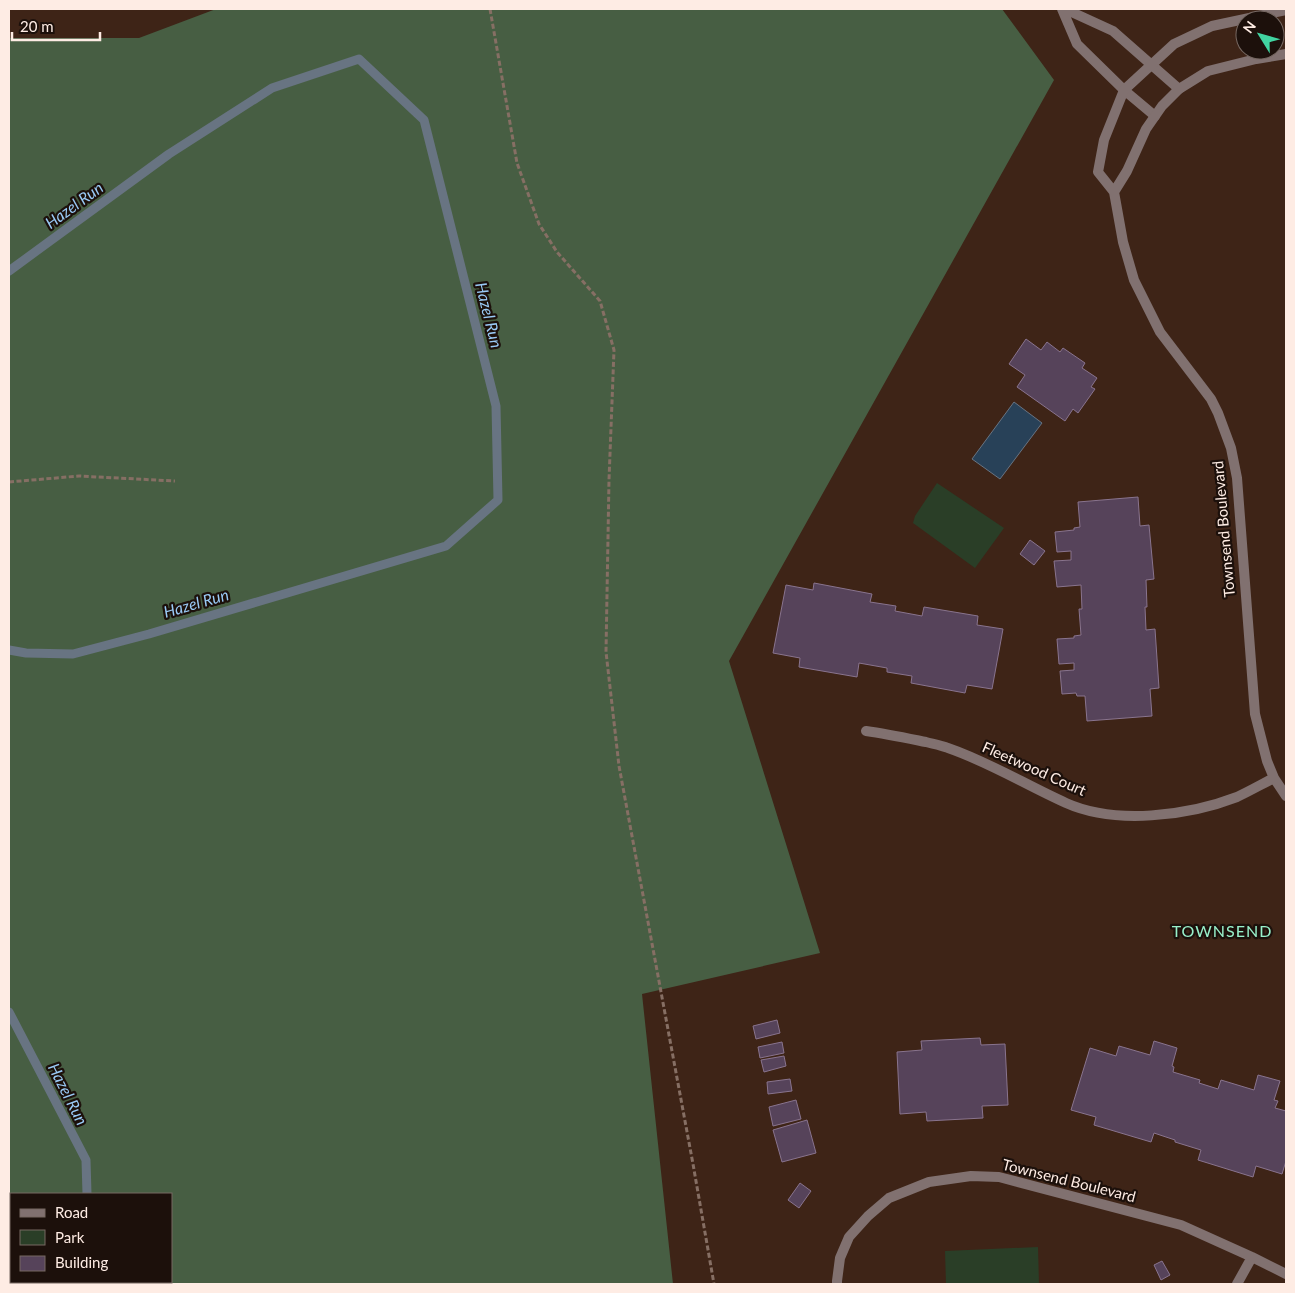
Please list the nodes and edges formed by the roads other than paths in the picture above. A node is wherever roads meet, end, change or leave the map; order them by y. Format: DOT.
graph roads {
  1 [pos="1064,9"];
  2 [pos="1286,10"];
  3 [pos="1286,54"];
  4 [pos="1151,65"];
  5 [pos="1179,89"];
  6 [pos="1124,90"];
  7 [pos="1155,116"];
  8 [pos="1114,192"];
  9 [pos="866,732"];
  10 [pos="1274,778"];
  11 [pos="1286,796"];
  12 [pos="1252,1257"];
  13 [pos="1286,1274"];
  14 [pos="837,1284"];
  15 [pos="1237,1284"];
  1 -- 4 [label="street"];
  1 -- 6 [label="street"];
  2 -- 4 [label="street, Townsend Boulevard"];
  3 -- 5 [label="street"];
  4 -- 5 [label="street"];
  4 -- 6 [label="street, Townsend Boulevard"];
  5 -- 7 [label="street"];
  6 -- 7 [label="street"];
  6 -- 8 [label="street, Townsend Boulevard"];
  7 -- 8 [label="street"];
  8 -- 10 [label="street, Townsend Boulevard"];
  9 -- 10 [label="street, Fleetwood Court"];
  10 -- 11 [label="street, Townsend Boulevard"];
  12 -- 13 [label="street, Townsend Boulevard"];
  12 -- 14 [label="street, Townsend Boulevard"];
  12 -- 15 [label="street"];
}
